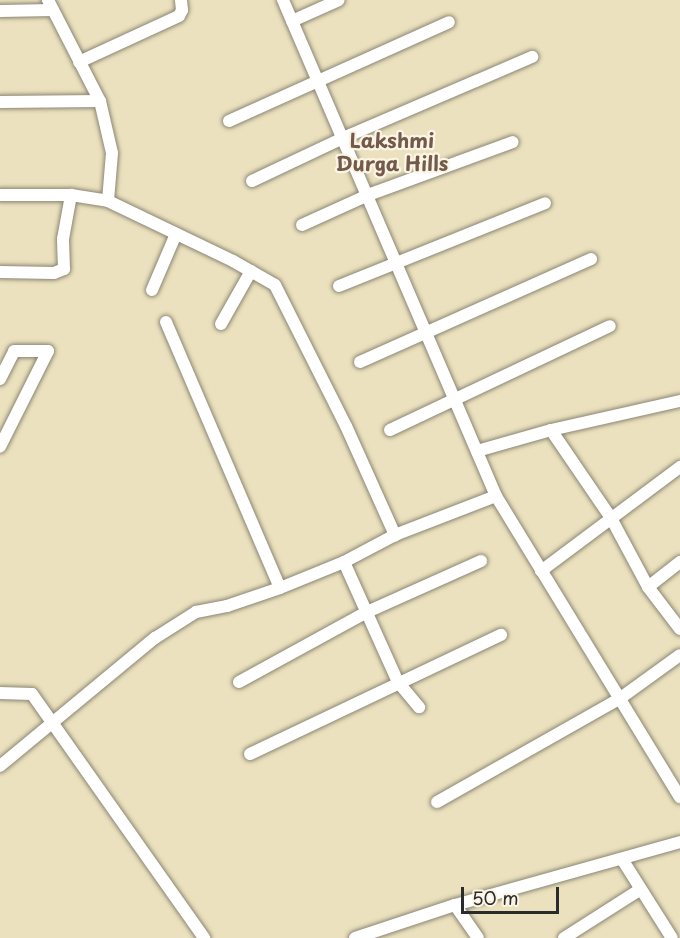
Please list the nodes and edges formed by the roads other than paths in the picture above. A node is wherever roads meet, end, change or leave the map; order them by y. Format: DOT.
graph roads {
  1 [pos="181,0"];
  2 [pos="283,0"];
  3 [pos="339,0"];
  4 [pos="50,3"];
  5 [pos="0,11"];
  6 [pos="292,21"];
  7 [pos="448,21"];
  8 [pos="532,57"];
  9 [pos="79,62"];
  10 [pos="318,79"];
  11 [pos="100,100"];
  12 [pos="0,102"];
  13 [pos="229,121"];
  14 [pos="343,138"];
  15 [pos="513,142"];
  16 [pos="252,181"];
  17 [pos="0,195"];
  18 [pos="71,195"];
  19 [pos="368,195"];
  20 [pos="108,201"];
  21 [pos="545,203"];
  22 [pos="302,225"];
  23 [pos="176,234"];
  24 [pos="591,259"];
  25 [pos="397,263"];
  26 [pos="251,271"];
  27 [pos="0,272"];
  28 [pos="339,286"];
  29 [pos="152,290"];
  30 [pos="165,322"];
  31 [pos="221,324"];
  32 [pos="610,326"];
  33 [pos="427,333"];
  34 [pos="360,362"];
  35 [pos="0,379"];
  36 [pos="453,399"];
  37 [pos="680,401"];
  38 [pos="390,430"];
  39 [pos="551,430"];
  40 [pos="0,447"];
  41 [pos="477,451"];
  42 [pos="680,467"];
  43 [pos="496,496"];
  44 [pos="611,518"];
  45 [pos="395,535"];
  46 [pos="481,561"];
  47 [pos="680,561"];
  48 [pos="344,562"];
  49 [pos="541,571"];
  50 [pos="648,587"];
  51 [pos="280,588"];
  52 [pos="367,612"];
  53 [pos="680,629"];
  54 [pos="501,635"];
  55 [pos="680,655"];
  56 [pos="239,682"];
  57 [pos="398,682"];
  58 [pos="0,693"];
  59 [pos="619,699"];
  60 [pos="419,707"];
  61 [pos="53,722"];
  62 [pos="250,754"];
  63 [pos="0,765"];
  64 [pos="680,797"];
  65 [pos="436,802"];
  66 [pos="680,842"];
  67 [pos="622,859"];
  68 [pos="641,889"];
  69 [pos="455,905"];
  70 [pos="204,938"];
  71 [pos="355,938"];
  72 [pos="478,938"];
  73 [pos="564,938"];
  74 [pos="672,938"];
  1 -- 9 [label="street"];
  2 -- 6 [label="street"];
  3 -- 6 [label="street"];
  4 -- 5 [label="street"];
  4 -- 9 [label="street"];
  6 -- 10 [label="street"];
  7 -- 10 [label="street"];
  8 -- 14 [label="street"];
  9 -- 11 [label="street"];
  10 -- 13 [label="street"];
  10 -- 14 [label="street"];
  11 -- 12 [label="street"];
  11 -- 20 [label="street"];
  14 -- 16 [label="street"];
  14 -- 19 [label="street"];
  15 -- 19 [label="street"];
  17 -- 18 [label="street"];
  18 -- 20 [label="street"];
  18 -- 27 [label="street"];
  19 -- 22 [label="street"];
  19 -- 25 [label="street"];
  20 -- 23 [label="street"];
  21 -- 25 [label="street"];
  23 -- 26 [label="street"];
  23 -- 29 [label="street"];
  24 -- 33 [label="street"];
  25 -- 28 [label="street"];
  25 -- 33 [label="street"];
  26 -- 31 [label="street"];
  26 -- 45 [label="street"];
  30 -- 51 [label="street"];
  32 -- 36 [label="street"];
  33 -- 34 [label="street"];
  33 -- 36 [label="street"];
  35 -- 40 [label="street"];
  36 -- 38 [label="street"];
  36 -- 41 [label="street"];
  37 -- 39 [label="street"];
  39 -- 41 [label="street"];
  39 -- 44 [label="street"];
  41 -- 43 [label="street"];
  42 -- 44 [label="street"];
  43 -- 45 [label="street"];
  43 -- 49 [label="street"];
  44 -- 49 [label="street"];
  44 -- 50 [label="street"];
  45 -- 48 [label="street"];
  46 -- 52 [label="street"];
  47 -- 50 [label="street"];
  48 -- 51 [label="street"];
  48 -- 52 [label="street"];
  49 -- 59 [label="street"];
  50 -- 53 [label="street"];
  51 -- 61 [label="street"];
  52 -- 56 [label="street"];
  52 -- 57 [label="street"];
  54 -- 57 [label="street"];
  55 -- 59 [label="street"];
  57 -- 60 [label="street"];
  57 -- 62 [label="street"];
  58 -- 61 [label="street"];
  59 -- 64 [label="street"];
  59 -- 65 [label="street"];
  61 -- 63 [label="street"];
  61 -- 70 [label="street"];
  66 -- 67 [label="street"];
  67 -- 68 [label="street"];
  67 -- 69 [label="street"];
  68 -- 73 [label="street"];
  68 -- 74 [label="street"];
  69 -- 71 [label="street"];
  69 -- 72 [label="street"];
}
